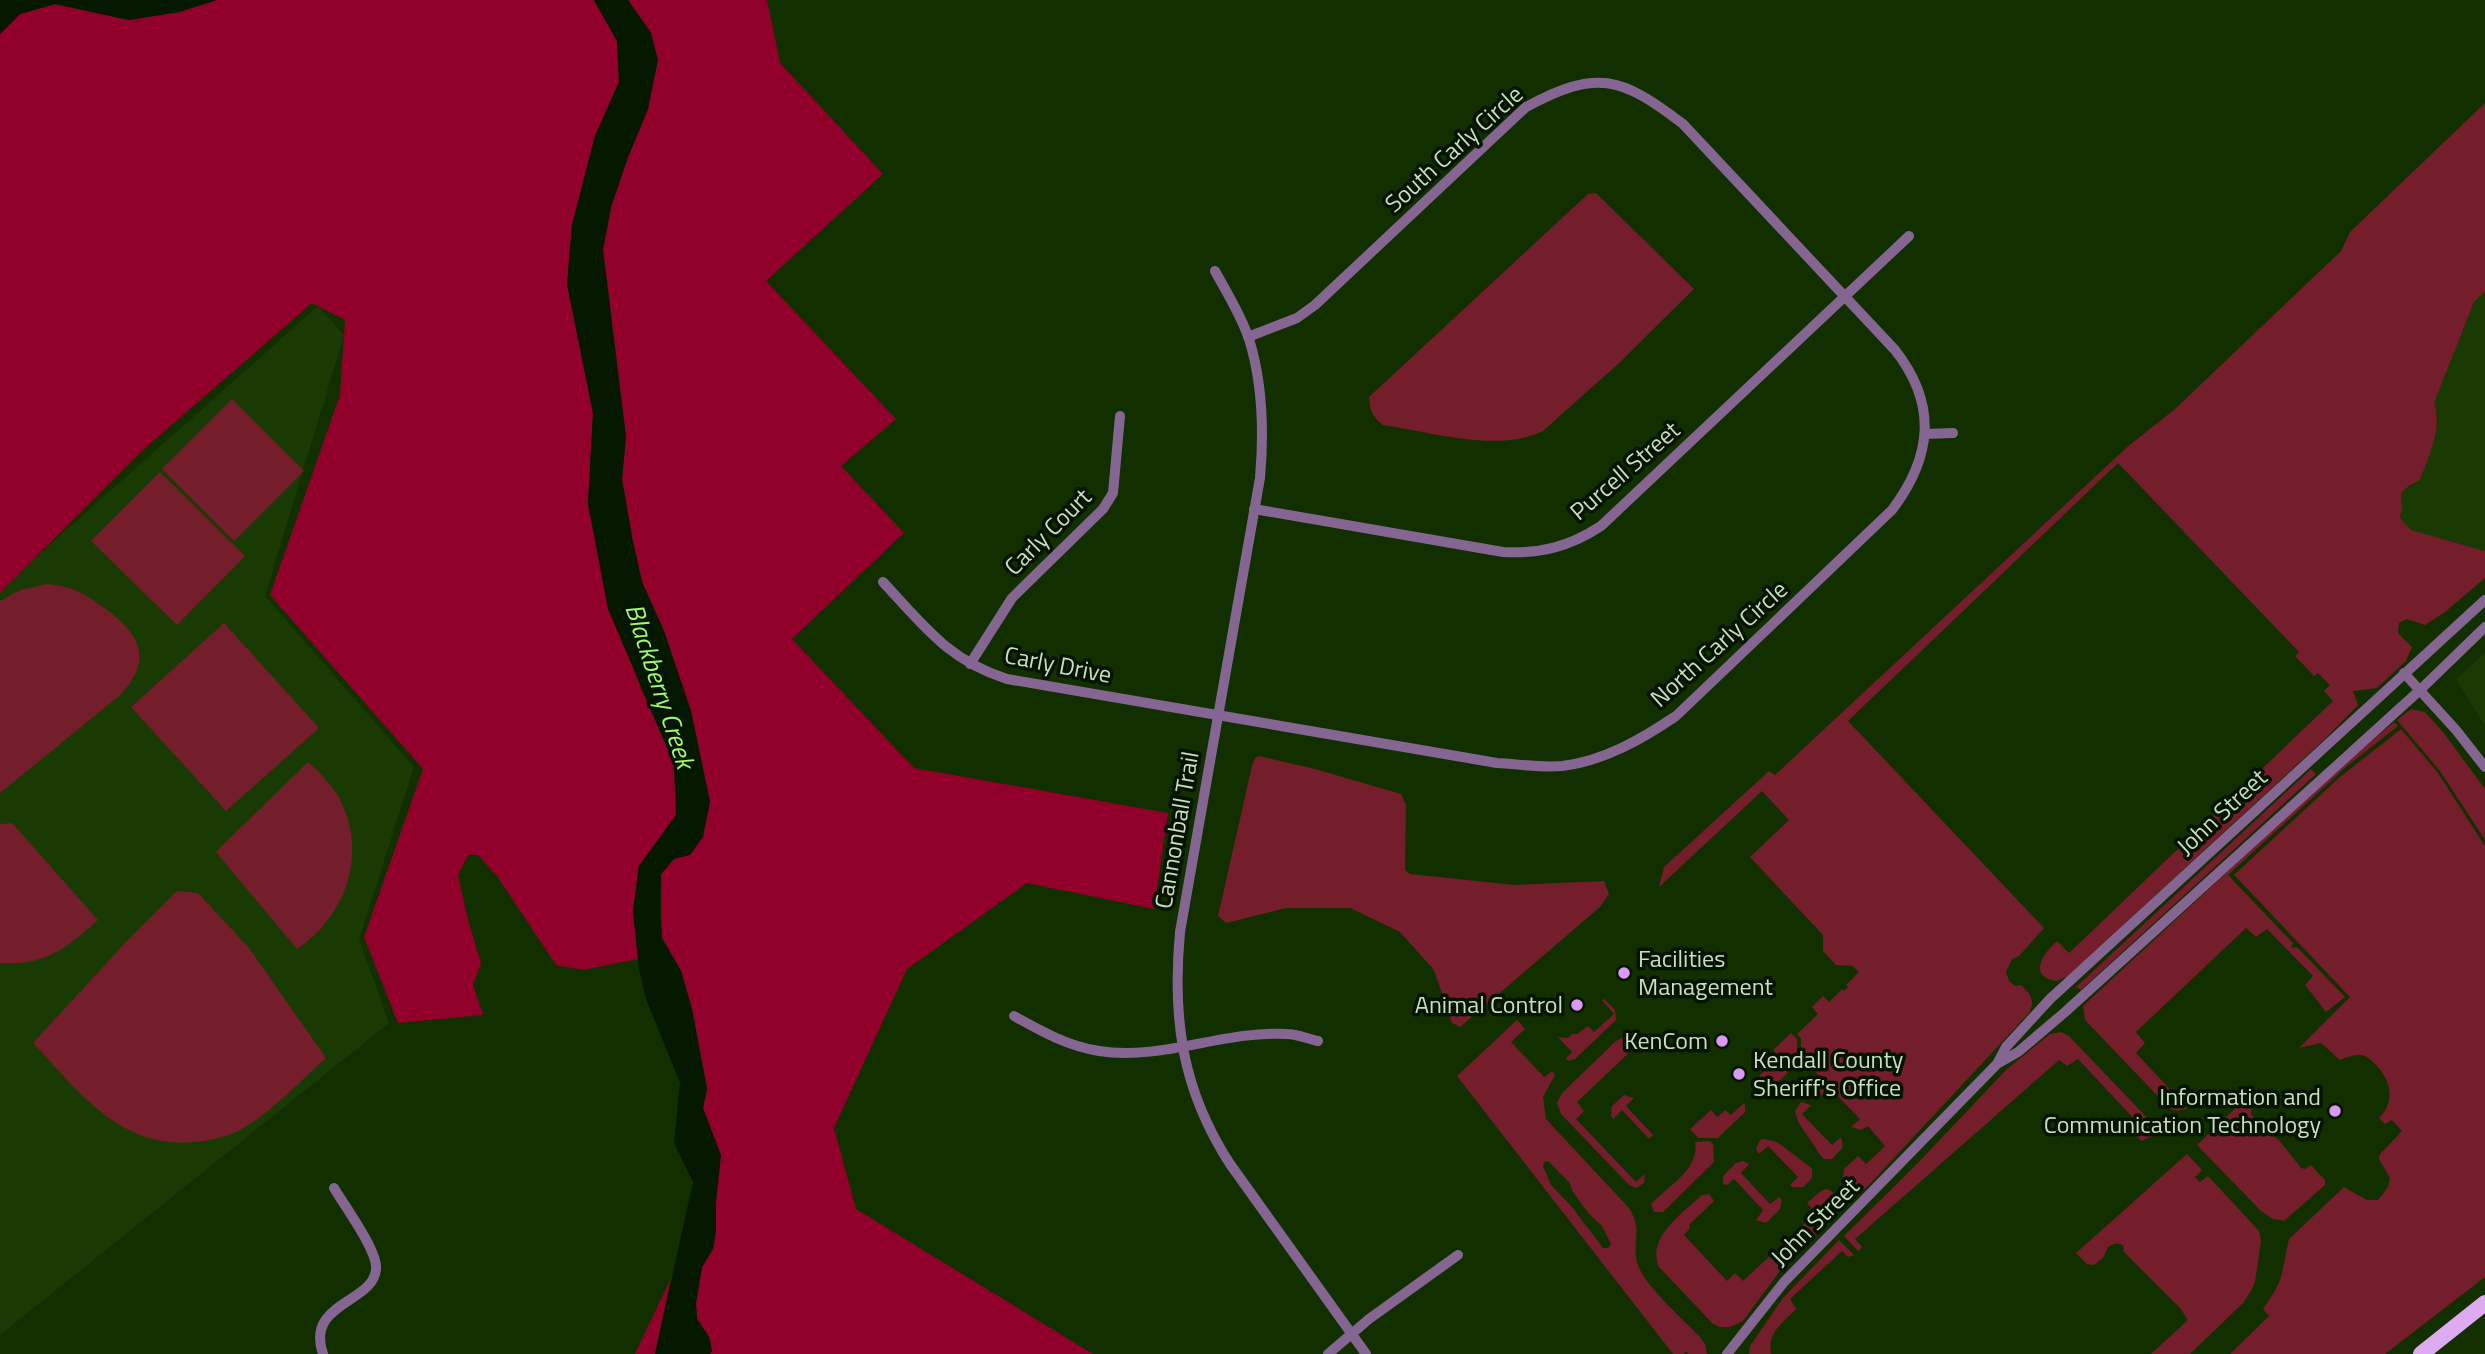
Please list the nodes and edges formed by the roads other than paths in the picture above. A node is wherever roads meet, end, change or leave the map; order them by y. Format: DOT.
graph roads {
  1 [pos="1909,236"];
  2 [pos="1216,271"];
  3 [pos="1845,296"];
  4 [pos="1248,337"];
  5 [pos="1120,416"];
  6 [pos="1953,433"];
  7 [pos="1926,435"];
  8 [pos="1254,509"];
  9 [pos="883,582"];
  10 [pos="2485,600"];
  11 [pos="2485,627"];
  12 [pos="970,664"];
  13 [pos="2404,673"];
  14 [pos="2420,690"];
  15 [pos="1218,715"];
  16 [pos="2485,767"];
  17 [pos="1014,1016"];
  18 [pos="1318,1041"];
  19 [pos="1182,1047"];
  20 [pos="1997,1064"];
  21 [pos="334,1188"];
  22 [pos="1458,1255"];
  23 [pos="2485,1303"];
  24 [pos="1352,1333"];
  25 [pos="324,1354"];
  26 [pos="1328,1354"];
  27 [pos="1366,1354"];
  28 [pos="1727,1354"];
  29 [pos="2421,1354"];
  1 -- 3 [label="street, Purcell Street"];
  2 -- 4 [label="street, Cannonball Trail"];
  3 -- 4 [label="street, South Carly Circle"];
  3 -- 7 [label="street, North Carly Circle"];
  3 -- 8 [label="street, Purcell Street"];
  4 -- 8 [label="street, Cannonball Trail"];
  5 -- 12 [label="street, Carly Court"];
  6 -- 7 [label="street"];
  7 -- 15 [label="street, North Carly Circle"];
  8 -- 15 [label="street, Cannonball Trail"];
  9 -- 12 [label="street, Carly Drive"];
  10 -- 13 [label="street, John Street"];
  11 -- 14 [label="street, John Street"];
  12 -- 15 [label="street, Carly Drive"];
  13 -- 14 [label="street"];
  13 -- 20 [label="street, John Street"];
  14 -- 16 [label="street"];
  14 -- 20 [label="street, John Street"];
  15 -- 19 [label="street, Cannonball Trail"];
  17 -- 19 [label="street"];
  18 -- 19 [label="street"];
  19 -- 24 [label="street, Cannonball Trail"];
  20 -- 28 [label="street, John Street"];
  21 -- 25 [label="street"];
  22 -- 24 [label="street"];
  23 -- 29 [label="main road"];
  24 -- 26 [label="street"];
  24 -- 27 [label="street, Cannonball Trail"];
}
